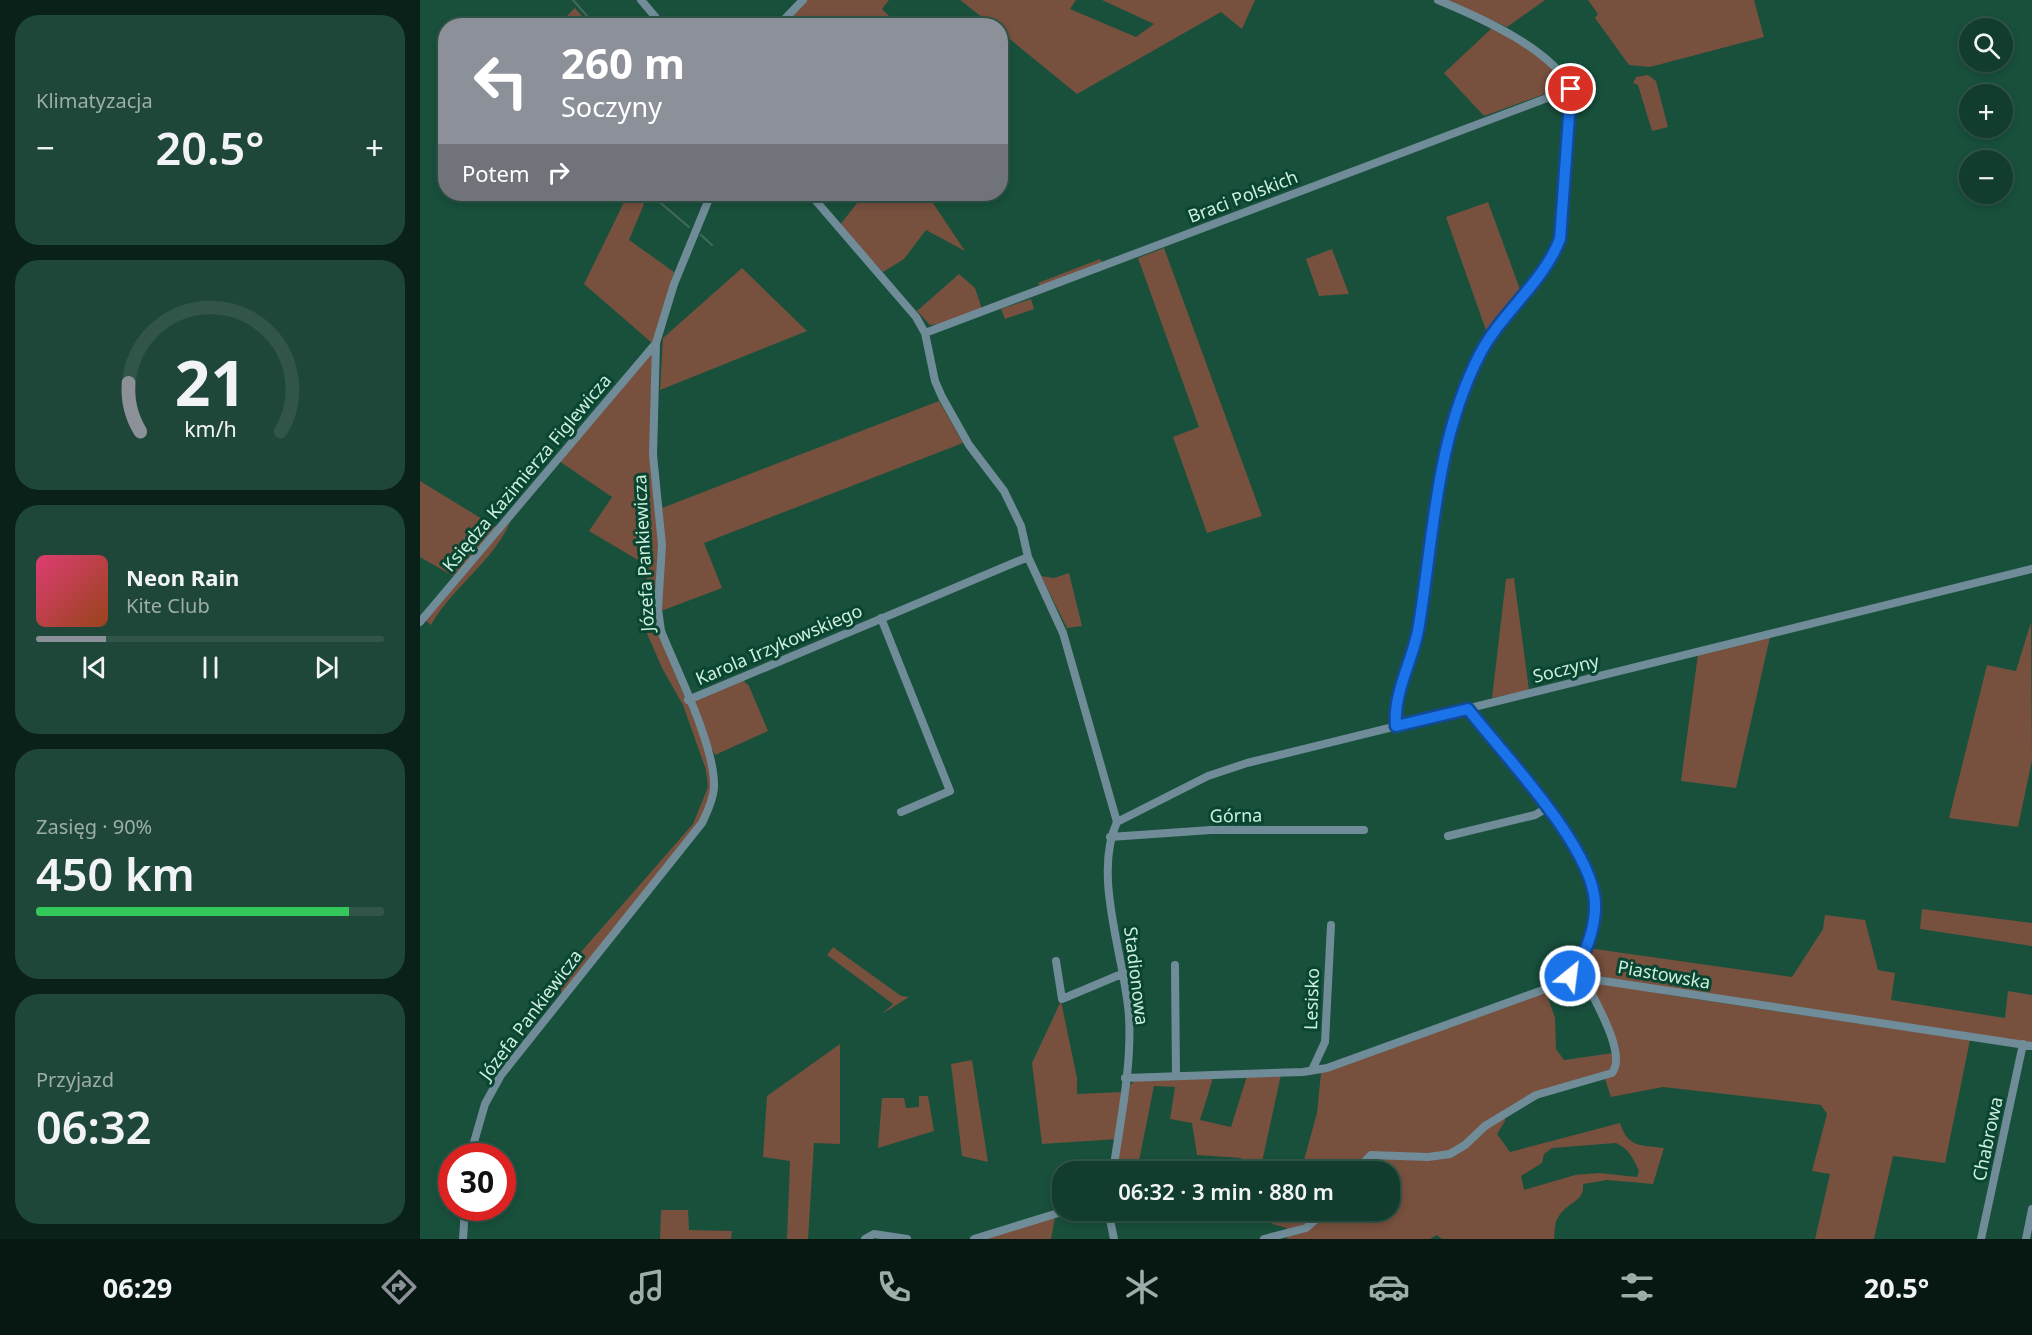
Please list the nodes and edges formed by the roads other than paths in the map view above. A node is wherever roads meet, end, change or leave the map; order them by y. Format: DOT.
graph roads {
  1 [pos="641,0"];
  2 [pos="803,0"];
  3 [pos="1438,0"];
  4 [pos="656,18"];
  5 [pos="786,18"];
  6 [pos="1571,89"];
  7 [pos="708,201"];
  8 [pos="816,201"];
  9 [pos="925,333"];
  10 [pos="656,343"];
  11 [pos="1028,557"];
  12 [pos="2032,569"];
  13 [pos="881,618"];
  14 [pos="420,622"];
  15 [pos="688,700"];
  16 [pos="1468,709"];
  17 [pos="1396,726"];
  18 [pos="1546,808"];
  19 [pos="901,812"];
  20 [pos="1117,822"];
  21 [pos="1364,830"];
  22 [pos="1448,836"];
  23 [pos="1110,837"];
  24 [pos="1331,925"];
  25 [pos="1056,961"];
  26 [pos="1175,965"];
  27 [pos="1124,973"];
  28 [pos="1570,976"];
  29 [pos="1583,976"];
  30 [pos="2023,1044"];
  31 [pos="2032,1046"];
  32 [pos="1312,1070"];
  33 [pos="1176,1076"];
  34 [pos="1125,1078"];
  35 [pos="474,1143"];
  36 [pos="1114,1161"];
  37 [pos="1366,1161"];
  38 [pos="2032,1209"];
  39 [pos="1052,1215"];
  40 [pos="464,1221"];
  41 [pos="1110,1221"];
  42 [pos="1314,1221"];
  43 [pos="463,1239"];
  44 [pos="865,1239"];
  45 [pos="907,1239"];
  46 [pos="974,1239"];
  47 [pos="1114,1239"];
  48 [pos="1264,1239"];
  49 [pos="1981,1239"];
  50 [pos="2026,1239"];
  1 -- 4 [label="street"];
  2 -- 5 [label="street"];
  3 -- 6 [label="street"];
  6 -- 9 [label="street, Braci Polskich"];
  6 -- 17 [label="street"];
  7 -- 10 [label="street, Józefa Pankiewicza"];
  8 -- 9 [label="street"];
  9 -- 11 [label="street"];
  10 -- 14 [label="street, Księdza Kazimierza Figlewicza"];
  10 -- 15 [label="street, Józefa Pankiewicza"];
  11 -- 13 [label="street, Karola Irzykowskiego"];
  11 -- 20 [label="street"];
  12 -- 16 [label="street, Soczyny"];
  13 -- 15 [label="street, Karola Irzykowskiego"];
  13 -- 19 [label="street, Karola Irzykowskiego"];
  15 -- 35 [label="street, Józefa Pankiewicza"];
  16 -- 17 [label="street, Soczyny"];
  16 -- 18 [label="street"];
  17 -- 20 [label="street, Soczyny"];
  18 -- 22 [label="street"];
  18 -- 28 [label="street"];
  20 -- 23 [label="street, Stadionowa"];
  21 -- 23 [label="street, Górna"];
  23 -- 27 [label="street, Stadionowa"];
  24 -- 32 [label="street, Lesisko"];
  25 -- 27 [label="street"];
  26 -- 33 [label="street"];
  27 -- 34 [label="street, Stadionowa"];
  28 -- 29 [label="street, Piastowska"];
  28 -- 32 [label="street, Piastowska"];
  29 -- 30 [label="street, Piastowska"];
  29 -- 37 [label="street"];
  30 -- 31 [label="street, Piastowska"];
  30 -- 49 [label="street, Chabrowa"];
  32 -- 33 [label="street, Piastowska"];
  33 -- 34 [label="street, Piastowska"];
  34 -- 36 [label="street, Stadionowa"];
  38 -- 50 [label="street"];
  39 -- 46 [label="street"];
  40 -- 43 [label="street"];
  41 -- 47 [label="street"];
  42 -- 48 [label="street"];
  44 -- 45 [label="street"];
}
